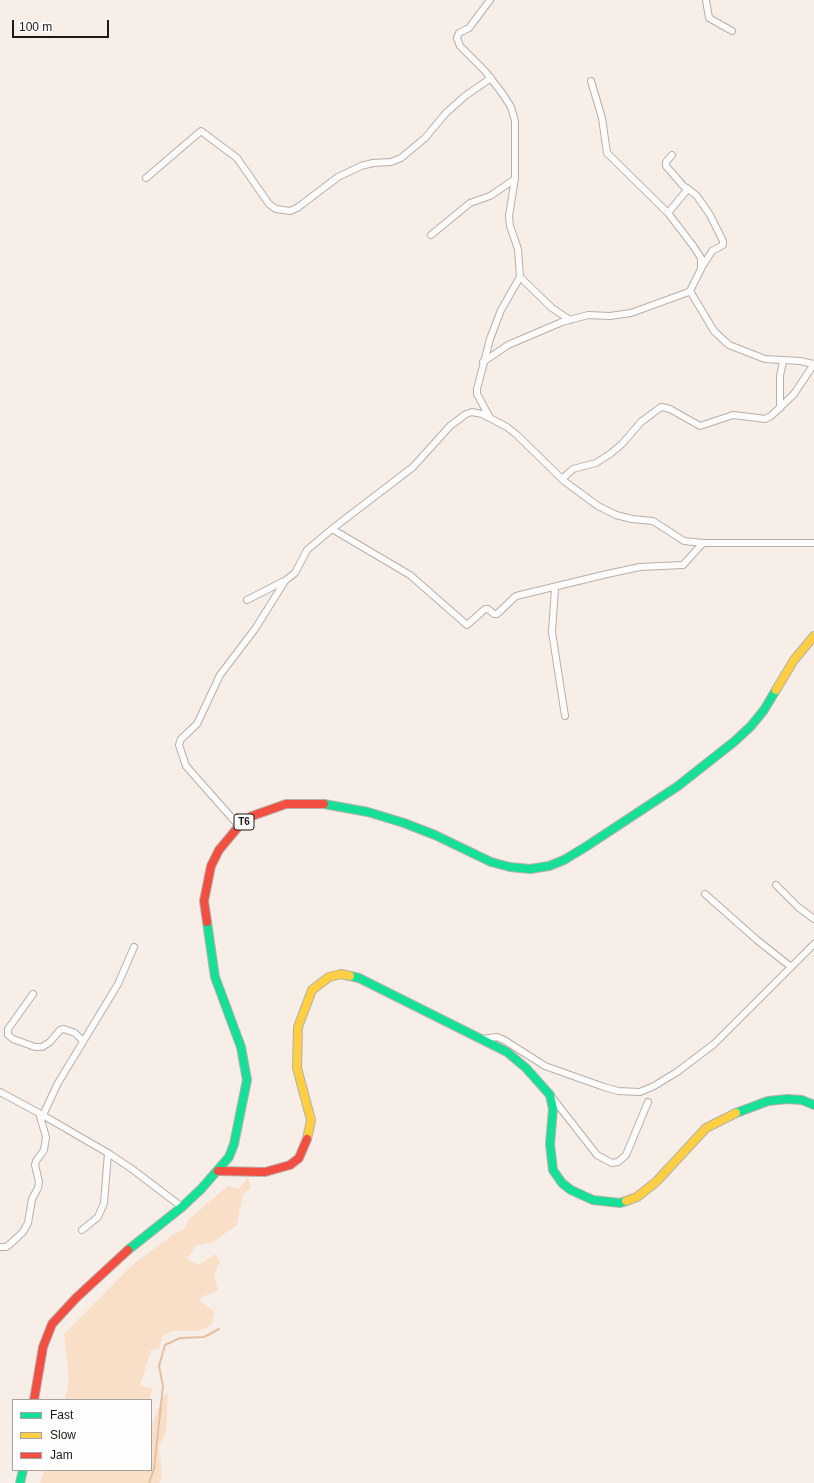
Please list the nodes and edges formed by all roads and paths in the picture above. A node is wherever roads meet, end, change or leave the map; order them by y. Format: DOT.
graph roads {
  1 [pos="490,0"];
  2 [pos="706,0"];
  3 [pos="732,31"];
  4 [pos="490,78"];
  5 [pos="591,81"];
  6 [pos="672,155"];
  7 [pos="146,178"];
  8 [pos="515,179"];
  9 [pos="687,188"];
  10 [pos="668,213"];
  11 [pos="432,236"];
  12 [pos="701,268"];
  13 [pos="520,277"];
  14 [pos="690,291"];
  15 [pos="570,320"];
  16 [pos="783,361"];
  17 [pos="483,362"];
  18 [pos="813,362"];
  19 [pos="780,408"];
  20 [pos="490,418"];
  21 [pos="562,479"];
  22 [pos="332,528"];
  23 [pos="703,543"];
  24 [pos="814,543"];
  25 [pos="286,580"];
  26 [pos="555,588"];
  27 [pos="247,600"];
  28 [pos="814,636"];
  29 [pos="565,716"];
  30 [pos="239,826"];
  31 [pos="776,885"];
  32 [pos="705,894"];
  33 [pos="814,919"];
  34 [pos="814,944"];
  35 [pos="134,947"];
  36 [pos="791,967"];
  37 [pos="33,994"];
  38 [pos="481,1039"];
  39 [pos="83,1041"];
  40 [pos="0,1092"];
  41 [pos="550,1095"];
  42 [pos="648,1102"];
  43 [pos="814,1105"];
  44 [pos="41,1114"];
  45 [pos="108,1153"];
  46 [pos="218,1171"];
  47 [pos="182,1207"];
  48 [pos="82,1230"];
  49 [pos="0,1247"];
  50 [pos="34,1399"];
  51 [pos="23,1471"];
  52 [pos="20,1483"];
  1 -- 4 [label="street"];
  2 -- 3 [label="street"];
  4 -- 7 [label="street"];
  4 -- 8 [label="street"];
  5 -- 10 [label="street"];
  6 -- 9 [label="street"];
  8 -- 11 [label="street"];
  8 -- 13 [label="street"];
  9 -- 10 [label="street"];
  9 -- 12 [label="street"];
  10 -- 12 [label="street"];
  12 -- 14 [label="street"];
  13 -- 15 [label="street"];
  13 -- 17 [label="street"];
  14 -- 15 [label="street"];
  14 -- 16 [label="street"];
  15 -- 17 [label="street"];
  16 -- 18 [label="street"];
  16 -- 19 [label="street"];
  17 -- 20 [label="street"];
  18 -- 19 [label="street"];
  19 -- 21 [label="street"];
  20 -- 21 [label="street"];
  20 -- 22 [label="street"];
  21 -- 23 [label="street"];
  22 -- 25 [label="street"];
  22 -- 26 [label="street"];
  23 -- 24 [label="street"];
  23 -- 26 [label="street"];
  25 -- 27 [label="street"];
  25 -- 30 [label="street"];
  26 -- 29 [label="street"];
  28 -- 30 [label="main road, T6"];
  30 -- 46 [label="main road, T6"];
  31 -- 33 [label="street"];
  32 -- 36 [label="street"];
  34 -- 36 [label="street"];
  35 -- 39 [label="street"];
  36 -- 38 [label="street"];
  37 -- 39 [label="street"];
  38 -- 41 [label="main road"];
  38 -- 46 [label="main road"];
  39 -- 44 [label="street"];
  40 -- 44 [label="street"];
  41 -- 42 [label="street"];
  41 -- 43 [label="main road"];
  44 -- 45 [label="street"];
  44 -- 49 [label="street"];
  45 -- 47 [label="street"];
  45 -- 48 [label="street"];
  46 -- 47 [label="main road, T6"];
  47 -- 50 [label="main road, T6"];
  51 -- 52 [label="main road"];
}
